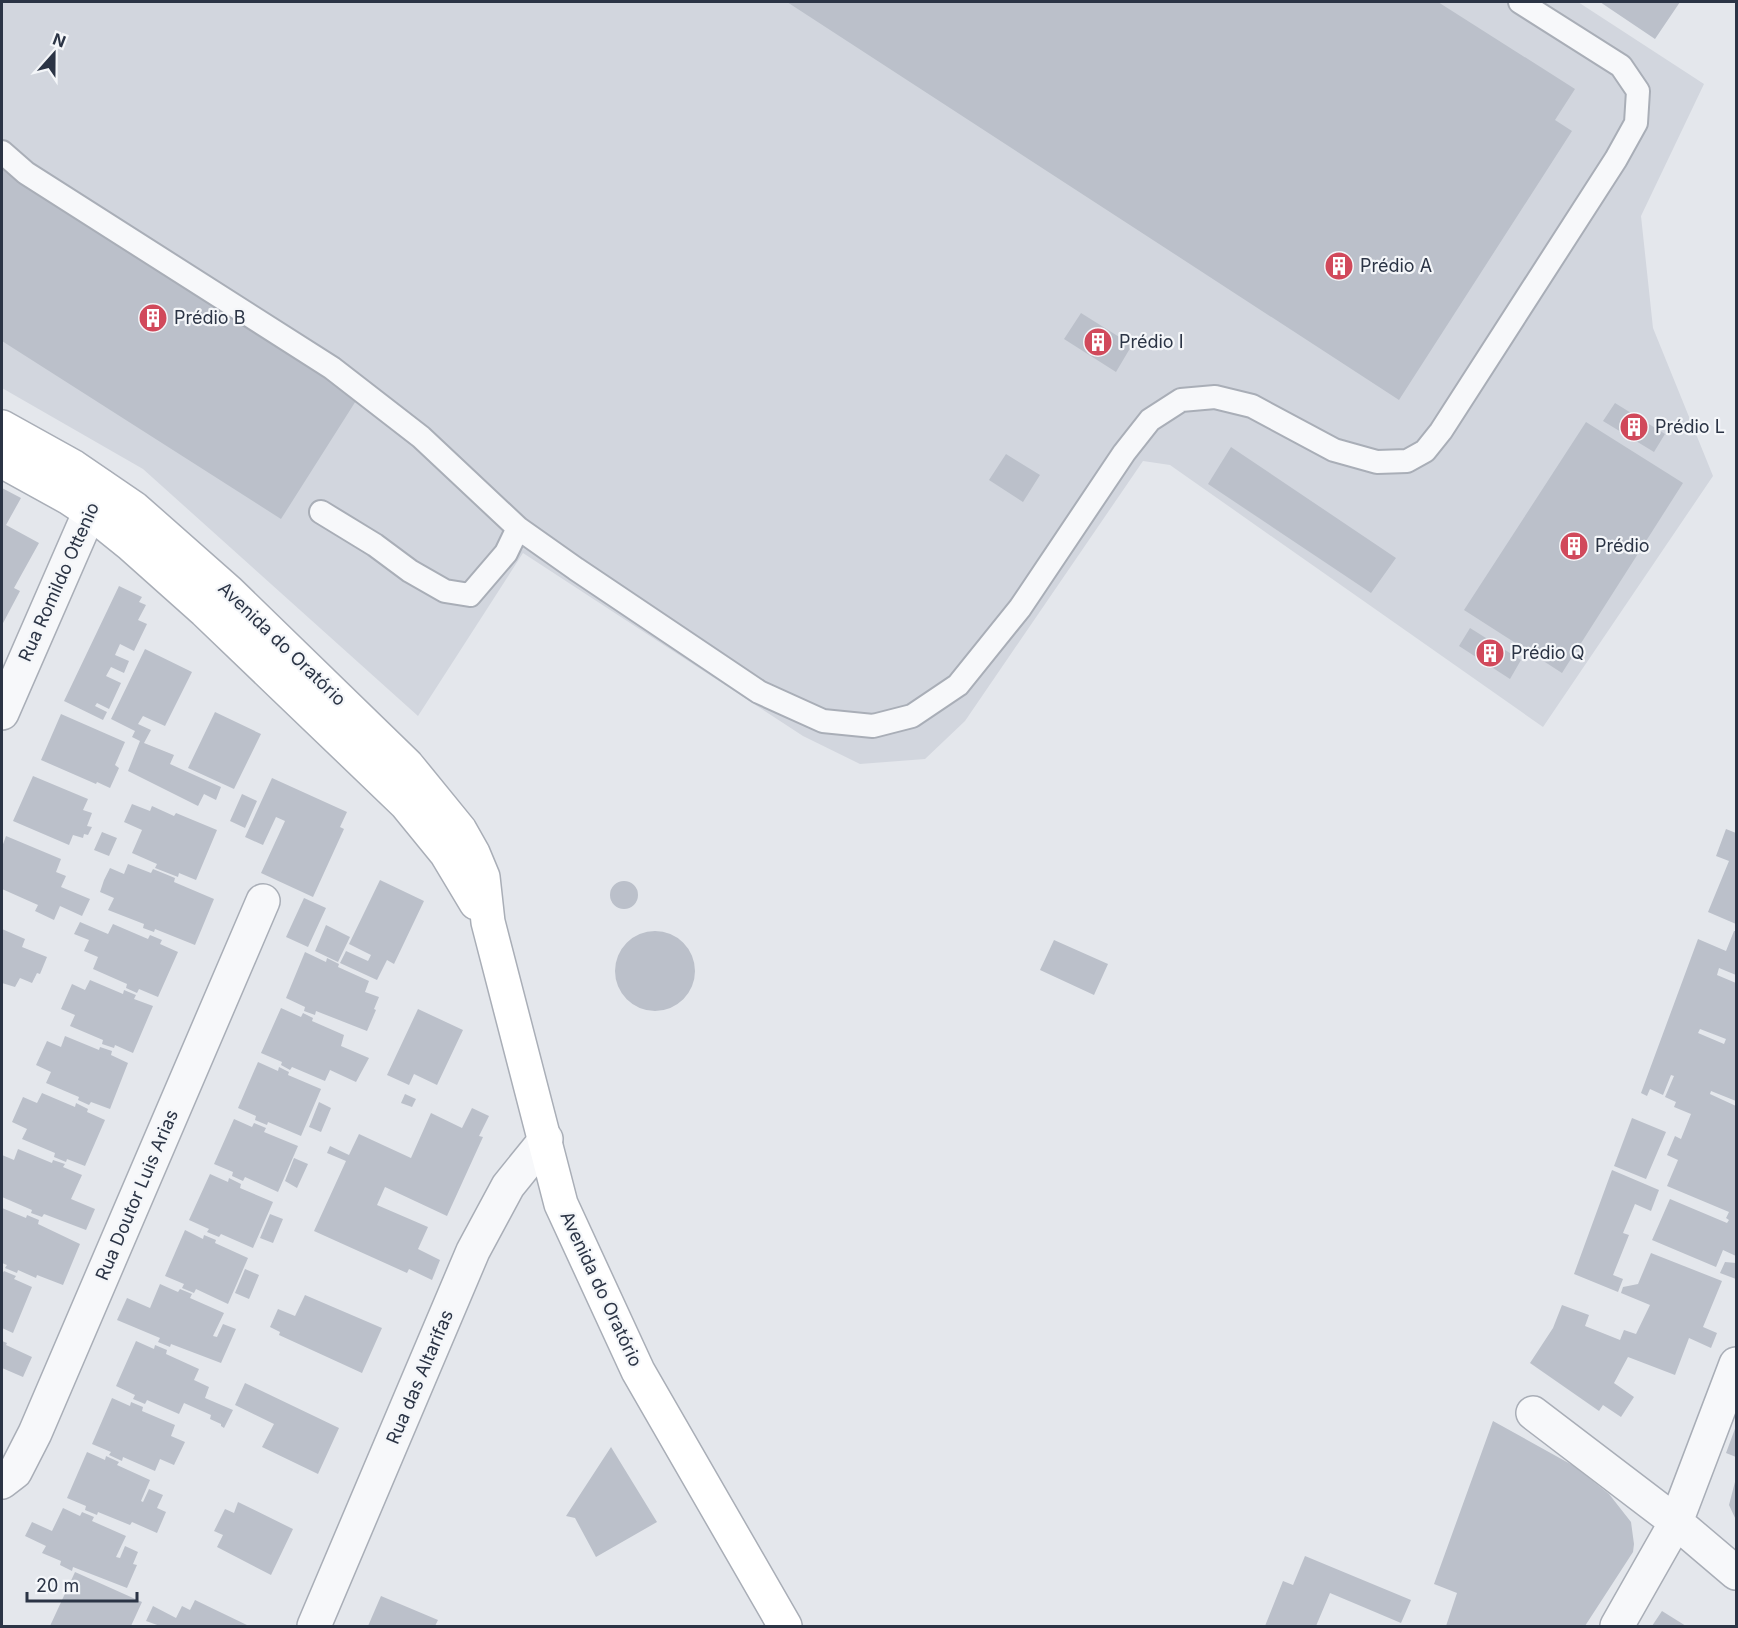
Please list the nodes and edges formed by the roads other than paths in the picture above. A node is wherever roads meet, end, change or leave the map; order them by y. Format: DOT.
graph roads {
  1 [pos="1520,2"];
  2 [pos="2,152"];
  3 [pos="2,427"];
  4 [pos="2,461"];
  5 [pos="95,499"];
  6 [pos="321,512"];
  7 [pos="518,528"];
  8 [pos="2,713"];
  9 [pos="263,901"];
  10 [pos="546,1139"];
  11 [pos="1737,1364"];
  12 [pos="1533,1413"];
  13 [pos="2,1482"];
  14 [pos="1676,1522"];
  15 [pos="1737,1573"];
  16 [pos="314,1626"];
  17 [pos="785,1626"];
  18 [pos="1617,1626"];
  1 -- 7 [label="lane"];
  2 -- 7 [label="lane"];
  3 -- 5 [label="main road, Avenida do Oratório"];
  4 -- 5 [label="main road, Avenida do Oratório"];
  5 -- 8 [label="street, Rua Romildo Ottenio"];
  5 -- 10 [label="main road, Avenida do Oratório"];
  6 -- 7 [label="lane"];
  9 -- 13 [label="street, Rua Doutor Luis Arias"];
  10 -- 16 [label="street, Rua das Altarifas"];
  10 -- 17 [label="main road, Avenida do Oratório"];
  11 -- 14 [label="street"];
  12 -- 14 [label="street"];
  14 -- 15 [label="street"];
  14 -- 18 [label="street"];
}
